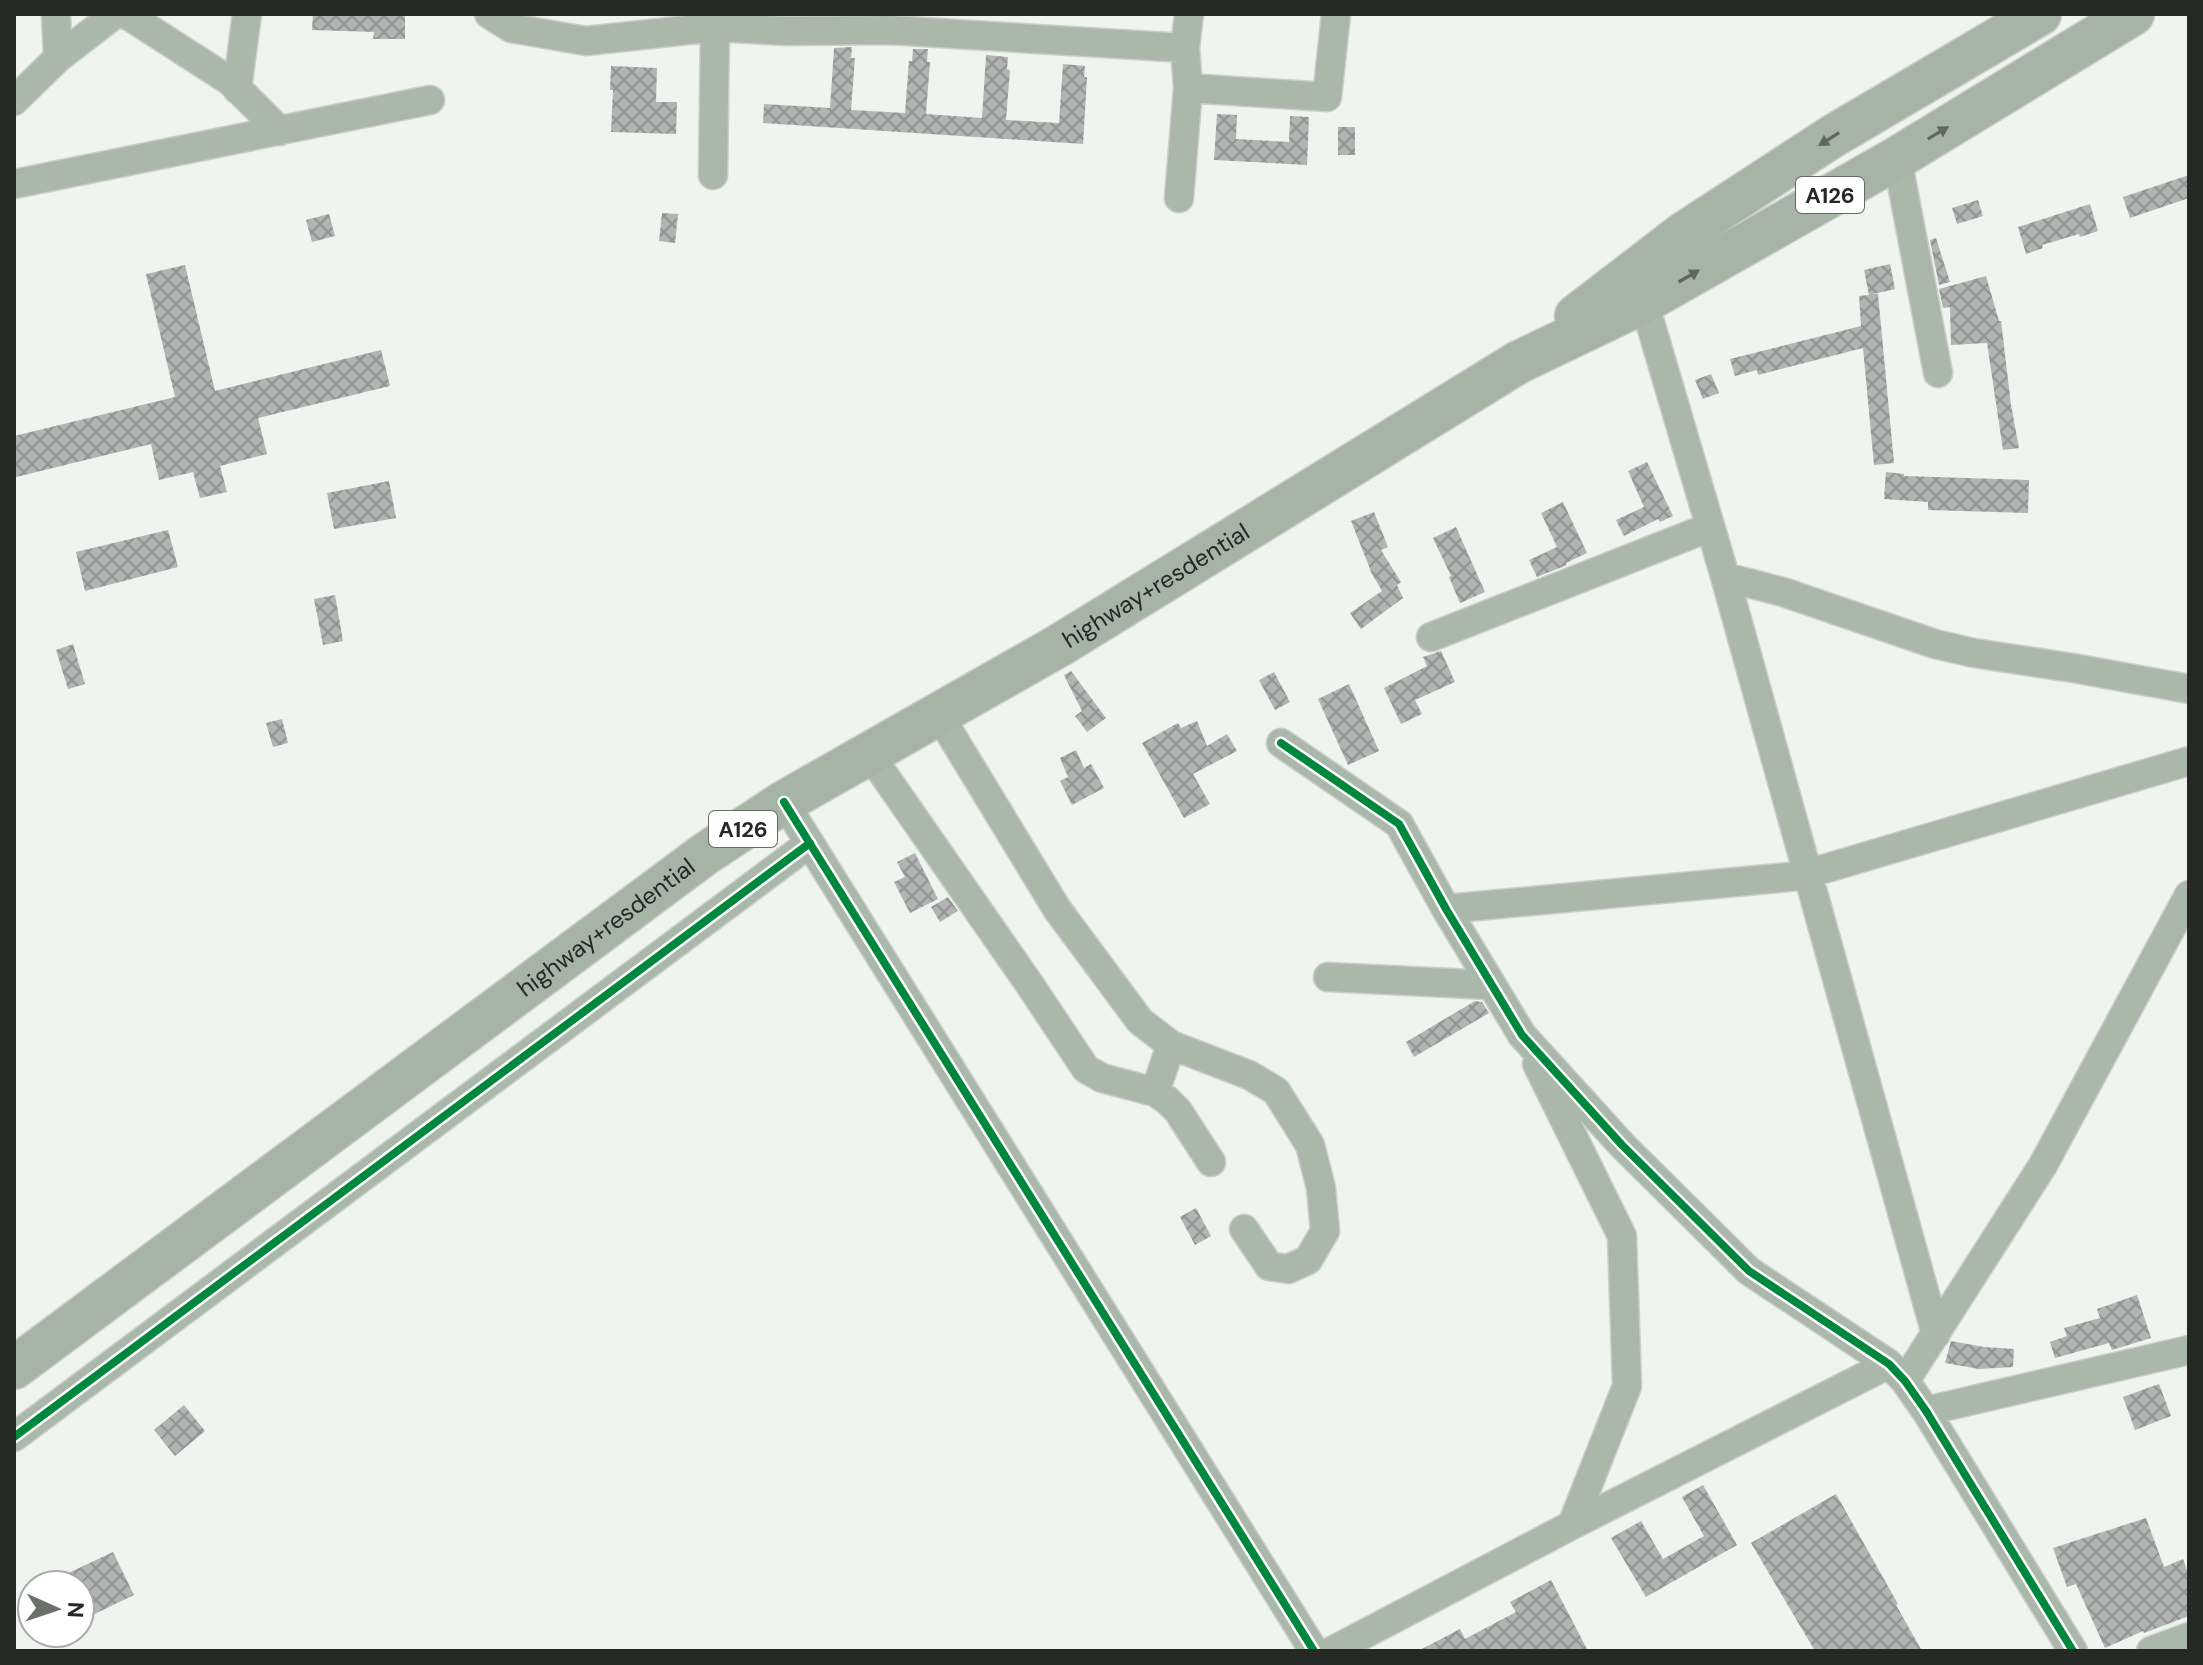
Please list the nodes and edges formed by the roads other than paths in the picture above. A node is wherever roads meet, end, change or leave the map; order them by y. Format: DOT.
graph roads {
  1 [pos="56,14"];
  2 [pos="115,14"];
  3 [pos="126,14"];
  4 [pos="247,14"];
  5 [pos="489,14"];
  6 [pos="1189,14"];
  7 [pos="1336,14"];
  8 [pos="2040,14"];
  9 [pos="2133,14"];
  10 [pos="714,20"];
  11 [pos="888,22"];
  12 [pos="1185,48"];
  13 [pos="58,58"];
  14 [pos="1188,88"];
  15 [pos="237,89"];
  16 [pos="430,100"];
  17 [pos="14,101"];
  18 [pos="280,131"];
  19 [pos="1897,158"];
  20 [pos="713,175"];
  21 [pos="14,184"];
  22 [pos="1179,198"];
  23 [pos="1644,302"];
  24 [pos="1519,362"];
  25 [pos="1938,373"];
  26 [pos="1710,527"];
  27 [pos="1724,573"];
  28 [pos="1431,637"];
  29 [pos="2189,689"];
  30 [pos="939,715"];
  31 [pos="1281,743"];
  32 [pos="868,752"];
  33 [pos="2189,761"];
  34 [pos="784,802"];
  35 [pos="810,843"];
  36 [pos="1807,873"];
  37 [pos="2189,895"];
  38 [pos="1446,909"];
  39 [pos="1328,977"];
  40 [pos="1490,985"];
  41 [pos="1522,1035"];
  42 [pos="1171,1045"];
  43 [pos="1155,1092"];
  44 [pos="1211,1162"];
  45 [pos="1244,1229"];
  46 [pos="1936,1334"];
  47 [pos="2189,1350"];
  48 [pos="14,1368"];
  49 [pos="1897,1373"];
  50 [pos="1926,1411"];
  51 [pos="14,1437"];
  52 [pos="1572,1525"];
  53 [pos="2189,1637"];
  54 [pos="1314,1651"];
  55 [pos="1332,1651"];
  56 [pos="2073,1651"];
  57 [pos="2151,1651"];
  1 -- 13 [label="street"];
  2 -- 13 [label="street"];
  3 -- 15 [label="street"];
  4 -- 15 [label="street"];
  5 -- 10 [label="street"];
  6 -- 12 [label="street"];
  7 -- 14 [label="street"];
  8 -- 24 [label="highway, A126, one-way"];
  19 -- 9 [label="highway, A126, one-way"];
  10 -- 11 [label="street"];
  10 -- 20 [label="street"];
  11 -- 12 [label="street"];
  12 -- 14 [label="street"];
  13 -- 17 [label="street"];
  14 -- 22 [label="street"];
  15 -- 18 [label="street"];
  16 -- 18 [label="street"];
  18 -- 21 [label="street"];
  23 -- 19 [label="highway, A126, one-way"];
  19 -- 25 [label="street"];
  23 -- 24 [label="highway, A126"];
  23 -- 26 [label="street"];
  24 -- 30 [label="highway, highway+resdential / A126"];
  26 -- 27 [label="street"];
  26 -- 28 [label="street"];
  27 -- 29 [label="street"];
  27 -- 36 [label="street"];
  30 -- 32 [label="highway, highway+resdential / A126"];
  30 -- 42 [label="street"];
  31 -- 38 [label="street"];
  32 -- 34 [label="highway, highway+resdential / A126"];
  32 -- 43 [label="street"];
  33 -- 36 [label="street"];
  34 -- 35 [label="street"];
  34 -- 48 [label="highway, highway+resdential / A126"];
  35 -- 51 [label="street"];
  35 -- 54 [label="street"];
  36 -- 38 [label="street"];
  36 -- 46 [label="street"];
  37 -- 46 [label="street"];
  38 -- 40 [label="street"];
  39 -- 40 [label="street"];
  40 -- 41 [label="street"];
  41 -- 49 [label="street"];
  41 -- 52 [label="street"];
  42 -- 43 [label="street"];
  42 -- 45 [label="street"];
  43 -- 44 [label="street"];
  46 -- 49 [label="street"];
  47 -- 50 [label="street"];
  49 -- 50 [label="street"];
  49 -- 52 [label="street"];
  50 -- 56 [label="street"];
  52 -- 55 [label="street"];
  53 -- 57 [label="street"];
}
